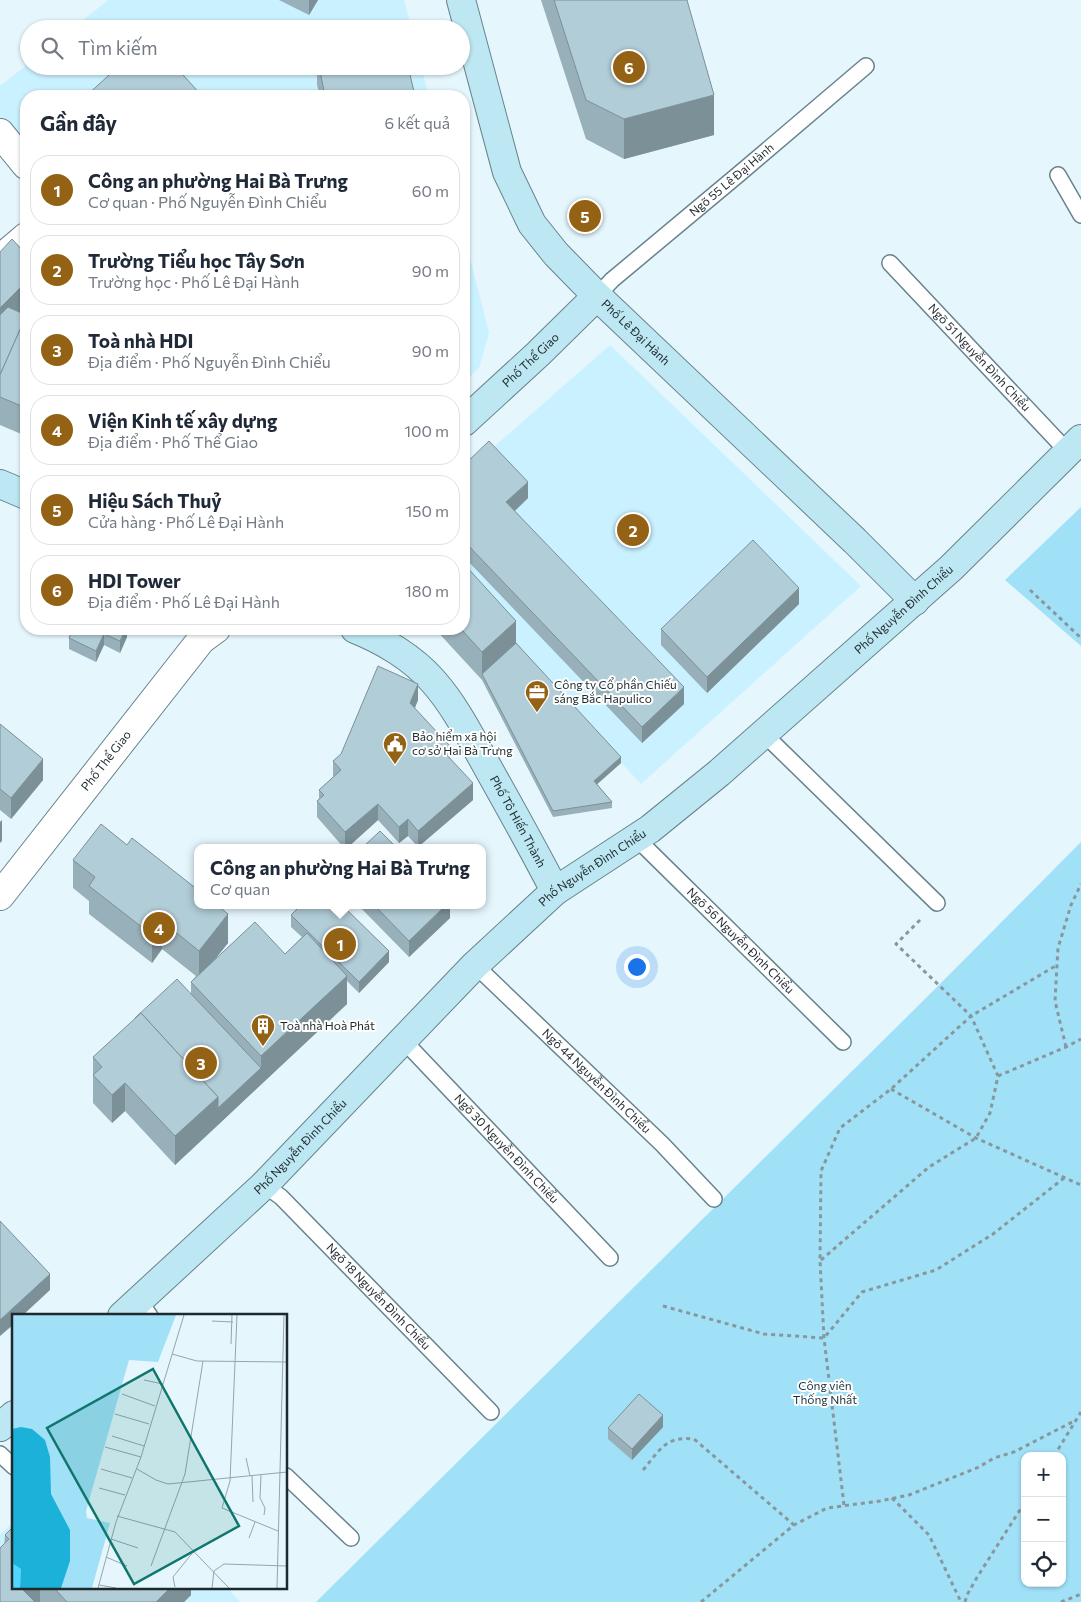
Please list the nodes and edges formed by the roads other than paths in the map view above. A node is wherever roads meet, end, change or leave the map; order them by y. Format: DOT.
graph roads {
  1 [pos="462,0"];
  2 [pos="467,20"];
  3 [pos="470,31"];
  4 [pos="866,66"];
  5 [pos="0,133"];
  6 [pos="20,158"];
  7 [pos="1058,175"];
  8 [pos="1081,215"];
  9 [pos="20,242"];
  10 [pos="0,259"];
  11 [pos="890,263"];
  12 [pos="597,296"];
  13 [pos="470,416"];
  14 [pos="1074,445"];
  15 [pos="0,484"];
  16 [pos="20,493"];
  17 [pos="915,601"];
  18 [pos="208,635"];
  19 [pos="370,635"];
  20 [pos="764,734"];
  21 [pos="637,839"];
  22 [pos="555,891"];
  23 [pos="0,896"];
  24 [pos="937,903"];
  25 [pos="475,965"];
  26 [pos="403,1040"];
  27 [pos="843,1042"];
  28 [pos="264,1185"];
  29 [pos="714,1199"];
  30 [pos="610,1258"];
  31 [pos="137,1311"];
  32 [pos="491,1412"];
  33 [pos="12,1416"];
  34 [pos="0,1427"];
  35 [pos="0,1454"];
  36 [pos="12,1465"];
  37 [pos="288,1478"];
  38 [pos="351,1538"];
  1 -- 2 [label="street, Phố Lê Đại Hành"];
  3 -- 12 [label="street, Phố Lê Đại Hành"];
  4 -- 12 [label="lane, Ngõ 55 Lê Đại Hành"];
  5 -- 6 [label="street"];
  7 -- 8 [label="lane"];
  9 -- 10 [label="street"];
  11 -- 14 [label="lane, Ngõ 51 Nguyễn Đình Chiểu"];
  12 -- 13 [label="street, Phố Thể Giao"];
  12 -- 17 [label="street, Phố Lê Đại Hành"];
  14 -- 17 [label="street, Phố Nguyễn Đình Chiểu"];
  15 -- 16 [label="street"];
  17 -- 20 [label="street, Phố Nguyễn Đình Chiểu"];
  18 -- 23 [label="street, Phố Thể Giao"];
  19 -- 22 [label="street, Phố Tô Hiến Thành"];
  20 -- 21 [label="street, Phố Nguyễn Đình Chiểu"];
  20 -- 24 [label="lane"];
  21 -- 22 [label="street, Phố Nguyễn Đình Chiểu"];
  21 -- 27 [label="lane, Ngõ 56 Nguyễn Đình Chiểu"];
  22 -- 25 [label="street, Phố Nguyễn Đình Chiểu"];
  25 -- 26 [label="street, Phố Nguyễn Đình Chiểu"];
  25 -- 29 [label="lane, Ngõ 44 Nguyễn Đình Chiểu"];
  26 -- 28 [label="street, Phố Nguyễn Đình Chiểu"];
  26 -- 30 [label="lane, Ngõ 30 Nguyễn Đình Chiểu"];
  28 -- 31 [label="street, Phố Nguyễn Đình Chiểu"];
  28 -- 32 [label="lane, Ngõ 18 Nguyễn Đình Chiểu"];
  33 -- 34 [label="street"];
  35 -- 36 [label="lane"];
  37 -- 38 [label="lane"];
}
